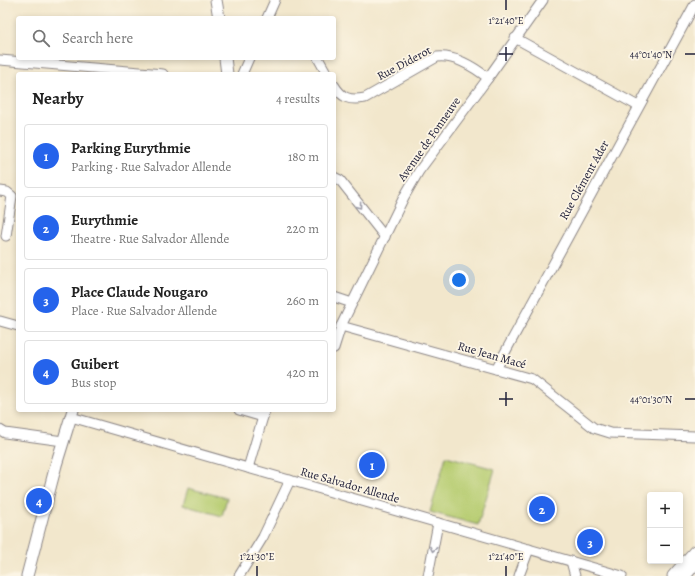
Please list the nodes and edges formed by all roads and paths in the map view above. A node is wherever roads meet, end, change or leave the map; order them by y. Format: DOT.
graph roads {
  1 [pos="216,0"];
  2 [pos="275,0"];
  3 [pos="543,0"];
  4 [pos="695,4"];
  5 [pos="219,16"];
  6 [pos="268,16"];
  7 [pos="515,38"];
  8 [pos="0,60"];
  9 [pos="225,60"];
  10 [pos="248,60"];
  11 [pos="319,60"];
  12 [pos="140,72"];
  13 [pos="227,72"];
  14 [pos="243,72"];
  15 [pos="326,72"];
  16 [pos="488,78"];
  17 [pos="336,88"];
  18 [pos="638,106"];
  19 [pos="336,178"];
  20 [pos="0,191"];
  21 [pos="6,236"];
  22 [pos="384,237"];
  23 [pos="336,297"];
  24 [pos="352,303"];
  25 [pos="0,321"];
  26 [pos="16,325"];
  27 [pos="341,326"];
  28 [pos="336,342"];
  29 [pos="496,369"];
  30 [pos="72,413"];
  31 [pos="264,413"];
  32 [pos="0,430"];
  33 [pos="695,436"];
  34 [pos="63,441"];
  35 [pos="248,468"];
  36 [pos="290,480"];
  37 [pos="438,523"];
  38 [pos="529,549"];
  39 [pos="695,551"];
  40 [pos="571,561"];
  41 [pos="695,564"];
  42 [pos="588,566"];
  43 [pos="28,576"];
  44 [pos="239,576"];
  45 [pos="428,576"];
  46 [pos="519,576"];
  47 [pos="576,576"];
  48 [pos="622,576"];
  49 [pos="676,576"];
  1 -- 5 [label="main road"];
  2 -- 6 [label="street"];
  3 -- 7 [label="street, Avenue de Fonneuve"];
  4 -- 18 [label="street, Rue Clément Ader"];
  7 -- 16 [label="street, Avenue de Fonneuve"];
  7 -- 18 [label="street"];
  8 -- 12 [label="street"];
  9 -- 13 [label="main road"];
  10 -- 14 [label="street"];
  11 -- 15 [label="street"];
  16 -- 17 [label="street, Rue Diderot"];
  16 -- 22 [label="street, Avenue de Fonneuve"];
  18 -- 29 [label="street, Rue Clément Ader"];
  19 -- 22 [label="street, one-way"];
  20 -- 21 [label="street"];
  22 -- 24 [label="street, Avenue de Fonneuve"];
  23 -- 24 [label="street"];
  24 -- 27 [label="street, Avenue de Fonneuve"];
  25 -- 26 [label="street"];
  27 -- 28 [label="street, Avenue de Fonneuve"];
  27 -- 29 [label="street, Rue Jean Macé"];
  29 -- 33 [label="street, Rue Jean Macé"];
  30 -- 34 [label="main road"];
  30 -- 35 [label="street, Rue Salvador Allende"];
  31 -- 35 [label="street"];
  32 -- 34 [label="street"];
  34 -- 43 [label="main road"];
  35 -- 36 [label="street, Rue Salvador Allende"];
  36 -- 37 [label="street, Rue Salvador Allende"];
  36 -- 44 [label="street"];
  37 -- 38 [label="street, Rue Salvador Allende"];
  37 -- 45 [label="street, one-way"];
  38 -- 40 [label="street, Rue Salvador Allende"];
  38 -- 46 [label="street"];
  39 -- 49 [label="main road"];
  40 -- 42 [label="street, Rue Salvador Allende"];
  40 -- 47 [label="street"];
  41 -- 49 [label="main road"];
  42 -- 47 [label="street"];
  42 -- 48 [label="street, Rue Salvador Allende"];
}
